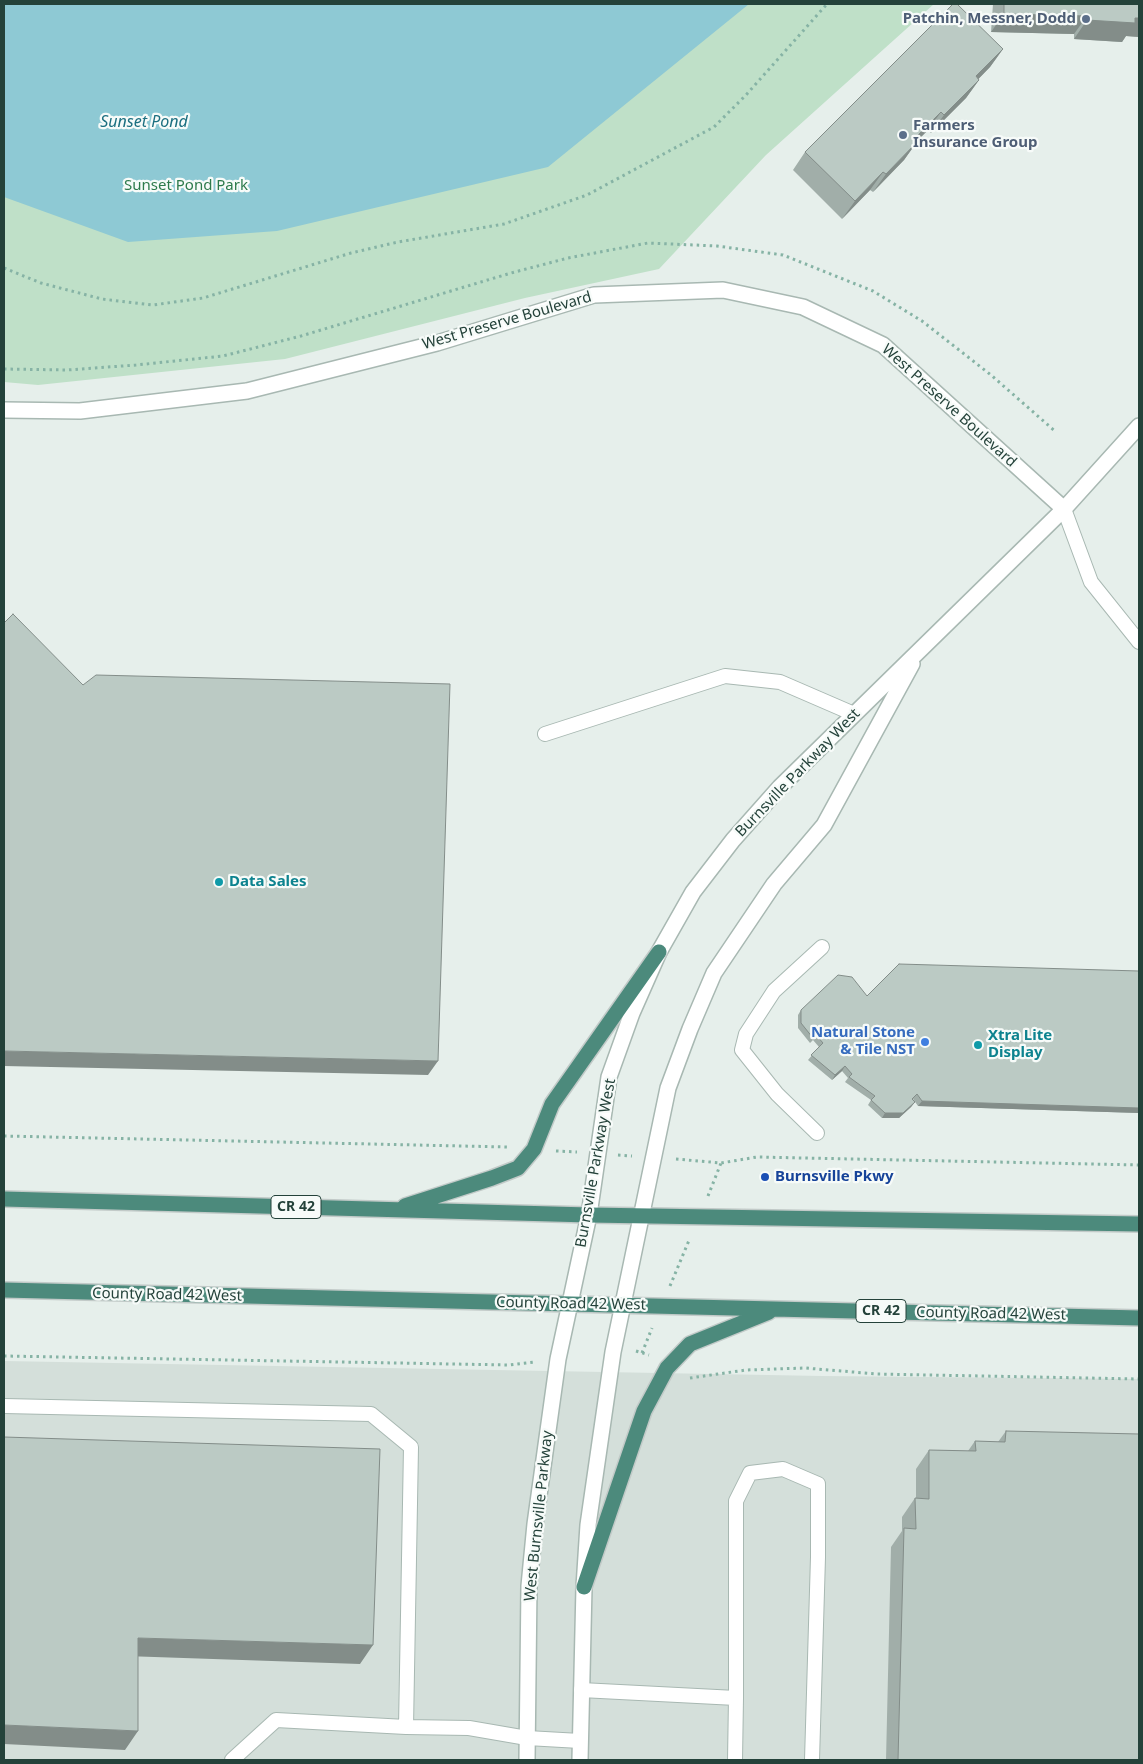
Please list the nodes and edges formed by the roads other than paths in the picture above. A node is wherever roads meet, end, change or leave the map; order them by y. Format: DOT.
graph roads {
  1 [pos="4,410"];
  2 [pos="1139,426"];
  3 [pos="1064,509"];
  4 [pos="1139,642"];
  5 [pos="920,649"];
  6 [pos="854,714"];
  7 [pos="545,734"];
  8 [pos="822,946"];
  9 [pos="659,952"];
  10 [pos="817,1133"];
  11 [pos="4,1199"];
  12 [pos="395,1210"];
  13 [pos="589,1215"];
  14 [pos="640,1216"];
  15 [pos="1139,1224"];
  16 [pos="4,1290"];
  17 [pos="569,1304"];
  18 [pos="622,1306"];
  19 [pos="777,1309"];
  20 [pos="1139,1318"];
  21 [pos="4,1406"];
  22 [pos="584,1587"];
  23 [pos="581,1690"];
  24 [pos="736,1698"];
  25 [pos="406,1727"];
  26 [pos="527,1738"];
  27 [pos="580,1741"];
  28 [pos="232,1760"];
  29 [pos="527,1760"];
  30 [pos="580,1760"];
  31 [pos="734,1760"];
  32 [pos="812,1760"];
  1 -- 3 [label="street, West Preserve Boulevard"];
  2 -- 3 [label="street, Burnsville Parkway West"];
  3 -- 4 [label="lane"];
  3 -- 5 [label="street, Burnsville Parkway West"];
  5 -- 6 [label="street, Burnsville Parkway West"];
  5 -- 14 [label="street, Burnsville Parkway West"];
  6 -- 7 [label="lane"];
  6 -- 9 [label="street, Burnsville Parkway West"];
  8 -- 10 [label="lane"];
  9 -- 12 [label="highway"];
  9 -- 13 [label="street, Burnsville Parkway West"];
  11 -- 12 [label="highway, CR 42"];
  12 -- 13 [label="highway, CR 42"];
  13 -- 14 [label="highway, CR 42"];
  13 -- 17 [label="street, Burnsville Parkway West"];
  14 -- 15 [label="highway, CR 42"];
  14 -- 18 [label="street, Burnsville Parkway West"];
  16 -- 17 [label="highway, County Road 42 West / CR 42"];
  17 -- 18 [label="highway, County Road 42 West / CR 42"];
  17 -- 26 [label="street, West Burnsville Parkway"];
  18 -- 19 [label="highway, County Road 42 West / CR 42"];
  18 -- 22 [label="street"];
  19 -- 20 [label="highway, County Road 42 West / CR 42"];
  19 -- 22 [label="highway"];
  21 -- 25 [label="lane"];
  22 -- 23 [label="street"];
  23 -- 24 [label="lane"];
  23 -- 27 [label="street"];
  24 -- 31 [label="lane"];
  24 -- 32 [label="lane"];
  25 -- 26 [label="lane"];
  25 -- 28 [label="lane"];
  26 -- 27 [label="lane"];
  26 -- 29 [label="street, West Burnsville Parkway"];
  27 -- 30 [label="street"];
}
